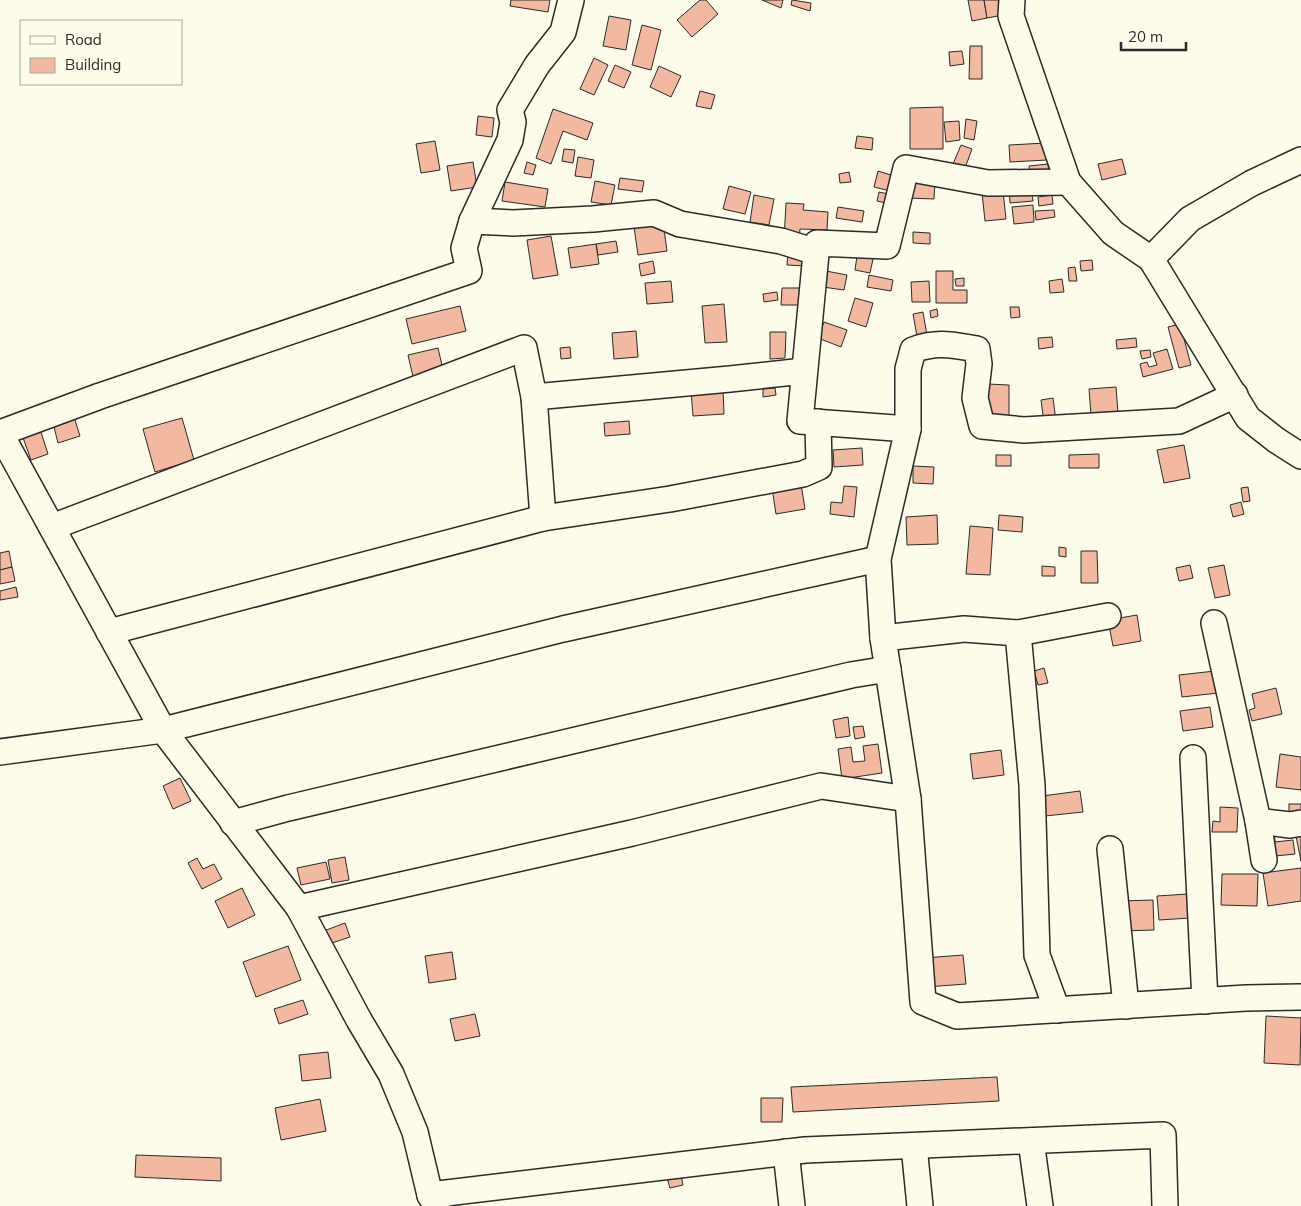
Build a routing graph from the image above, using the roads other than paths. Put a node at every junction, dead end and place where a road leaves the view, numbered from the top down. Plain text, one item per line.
1 (571, 0) edge
2 (1012, 0) edge
3 (1301, 160) edge
4 (1068, 182) junction
5 (472, 221) junction
6 (816, 252) junction
7 (1151, 258) junction
8 (804, 371) junction
9 (1235, 395) junction
10 (534, 397) junction
11 (818, 422) junction
12 (908, 429) junction
13 (0, 433) edge
14 (1301, 456) edge
15 (543, 518) junction
16 (52, 527) junction
17 (878, 559) junction
18 (1108, 616) dead end
19 (1214, 623) dead end
20 (109, 632) junction
21 (1018, 633) junction
22 (883, 638) junction
23 (888, 669) junction
24 (163, 730) junction
25 (0, 752) edge
26 (1193, 758) dead end
27 (908, 799) junction
28 (1258, 821) junction
29 (233, 823) junction
30 (1301, 823) edge
31 (1110, 849) dead end
32 (1264, 860) dead end
33 (299, 908) junction
34 (1301, 997) edge
35 (1205, 1001) junction
36 (1126, 1006) junction
37 (1058, 1010) junction
38 (1031, 1141) junction
39 (914, 1146) junction
40 (786, 1152) junction
41 (433, 1200) edge
42 (792, 1206) edge
43 (920, 1206) edge
44 (1040, 1206) edge
45 (1165, 1206) edge

1 - 5 street
2 - 4 street
3 - 7 street
4 - 6 street
4 - 7 street
5 - 6 street
5 - 13 street
6 - 8 street
7 - 9 street
8 - 10 street
8 - 11 street
9 - 12 street
9 - 14 street
10 - 15 street
10 - 16 street
11 - 12 street
11 - 15 street
12 - 17 street
13 - 16 street
15 - 20 street
16 - 20 street
17 - 22 street
17 - 24 street
18 - 21 street
19 - 28 street
20 - 24 street
21 - 22 street
21 - 37 street
22 - 23 street
23 - 27 street
23 - 29 street
24 - 25 street
24 - 29 street
26 - 35 street
27 - 33 street
27 - 37 street
28 - 30 street
28 - 32 street
29 - 33 street
31 - 36 street
33 - 41 street
34 - 35 street
35 - 36 street
36 - 37 street
38 - 39 street
38 - 44 street
38 - 45 street
39 - 40 street
39 - 43 street
40 - 41 street
40 - 42 street

